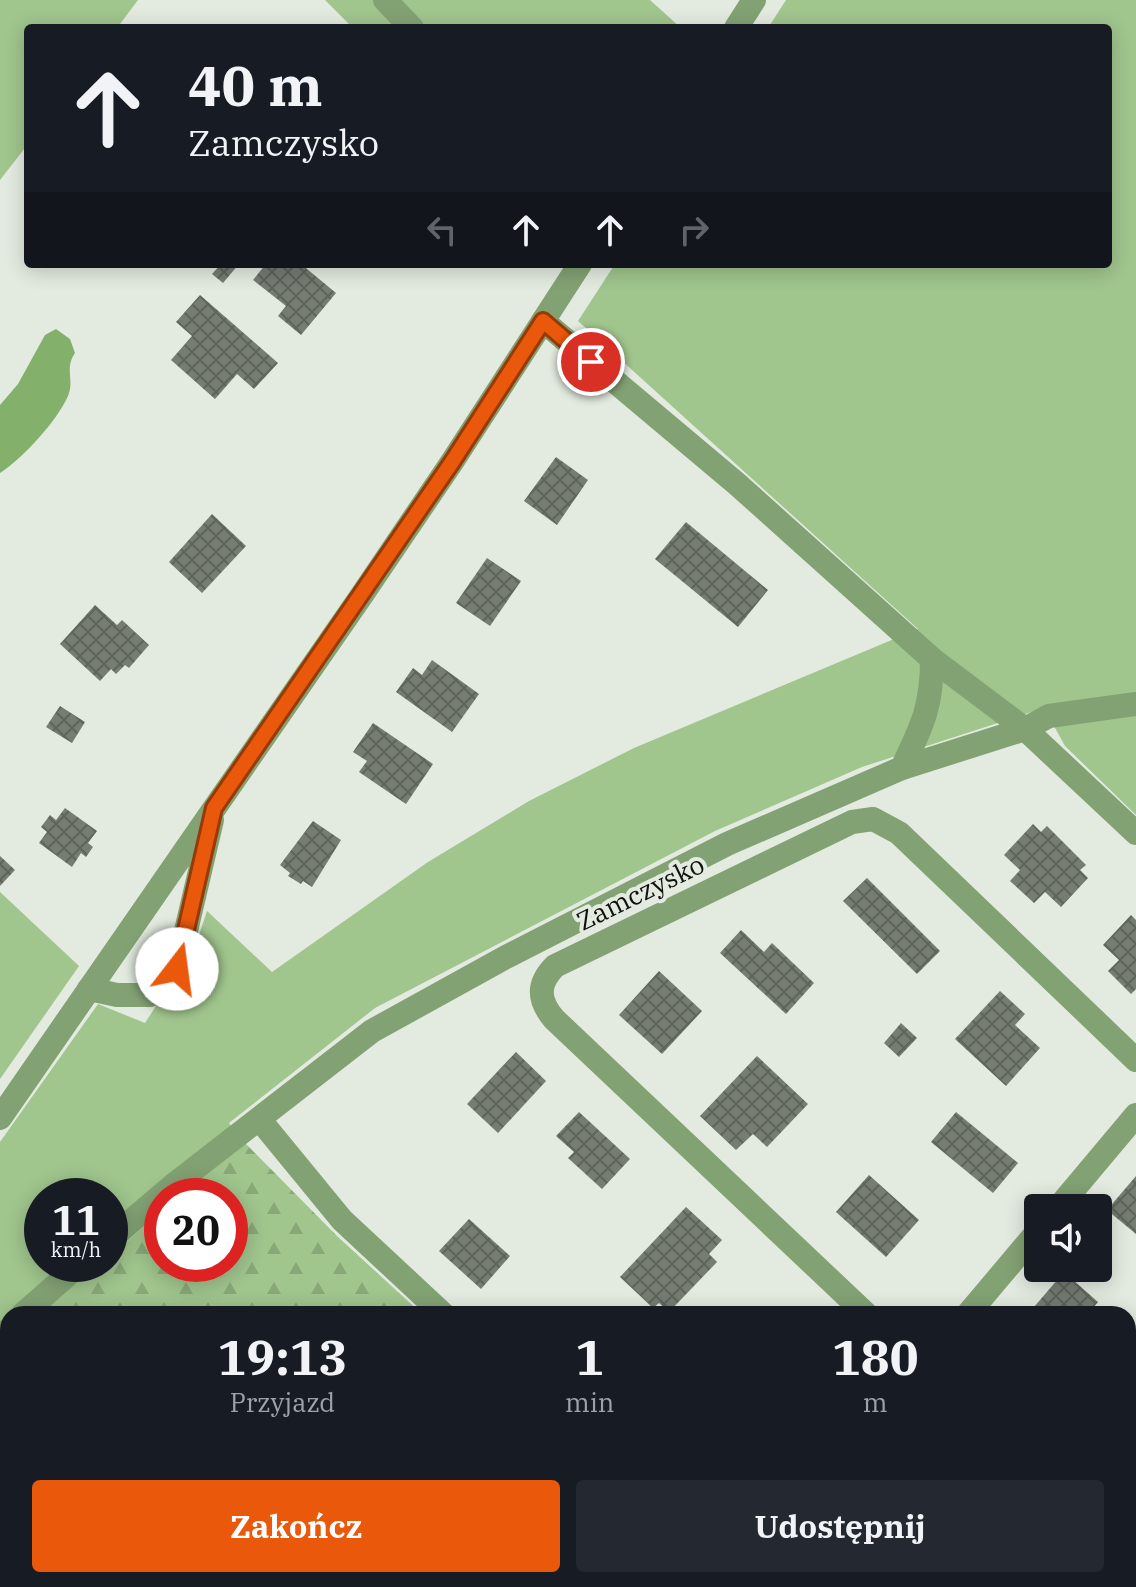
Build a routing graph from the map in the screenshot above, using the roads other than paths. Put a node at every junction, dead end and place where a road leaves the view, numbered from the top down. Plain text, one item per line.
1 (385, 0) edge
2 (754, 0) edge
3 (408, 24) edge
4 (739, 24) edge
5 (577, 268) edge
6 (543, 321) junction
7 (932, 659) junction
8 (1136, 704) edge
9 (1025, 729) junction
10 (902, 768) junction
11 (214, 808) junction
12 (1136, 833) edge
13 (89, 989) junction
14 (1136, 1060) edge
15 (1136, 1115) edge
16 (0, 1118) edge
17 (260, 1120) junction
18 (1070, 1194) edge
19 (128, 1224) edge
20 (1024, 1248) edge
21 (59, 1282) edge
22 (32, 1306) edge
23 (434, 1306) edge
24 (858, 1306) edge
25 (975, 1306) edge

1 - 3 street
2 - 4 street
5 - 6 street
6 - 7 street
6 - 11 street
7 - 9 street
7 - 10 street
8 - 9 street
9 - 10 street
9 - 12 street
10 - 17 street
11 - 13 street
11 - 13 street
13 - 16 street
14 - 24 street, Zamczysko
15 - 18 street
17 - 19 street
17 - 23 street
20 - 25 street
21 - 22 street

